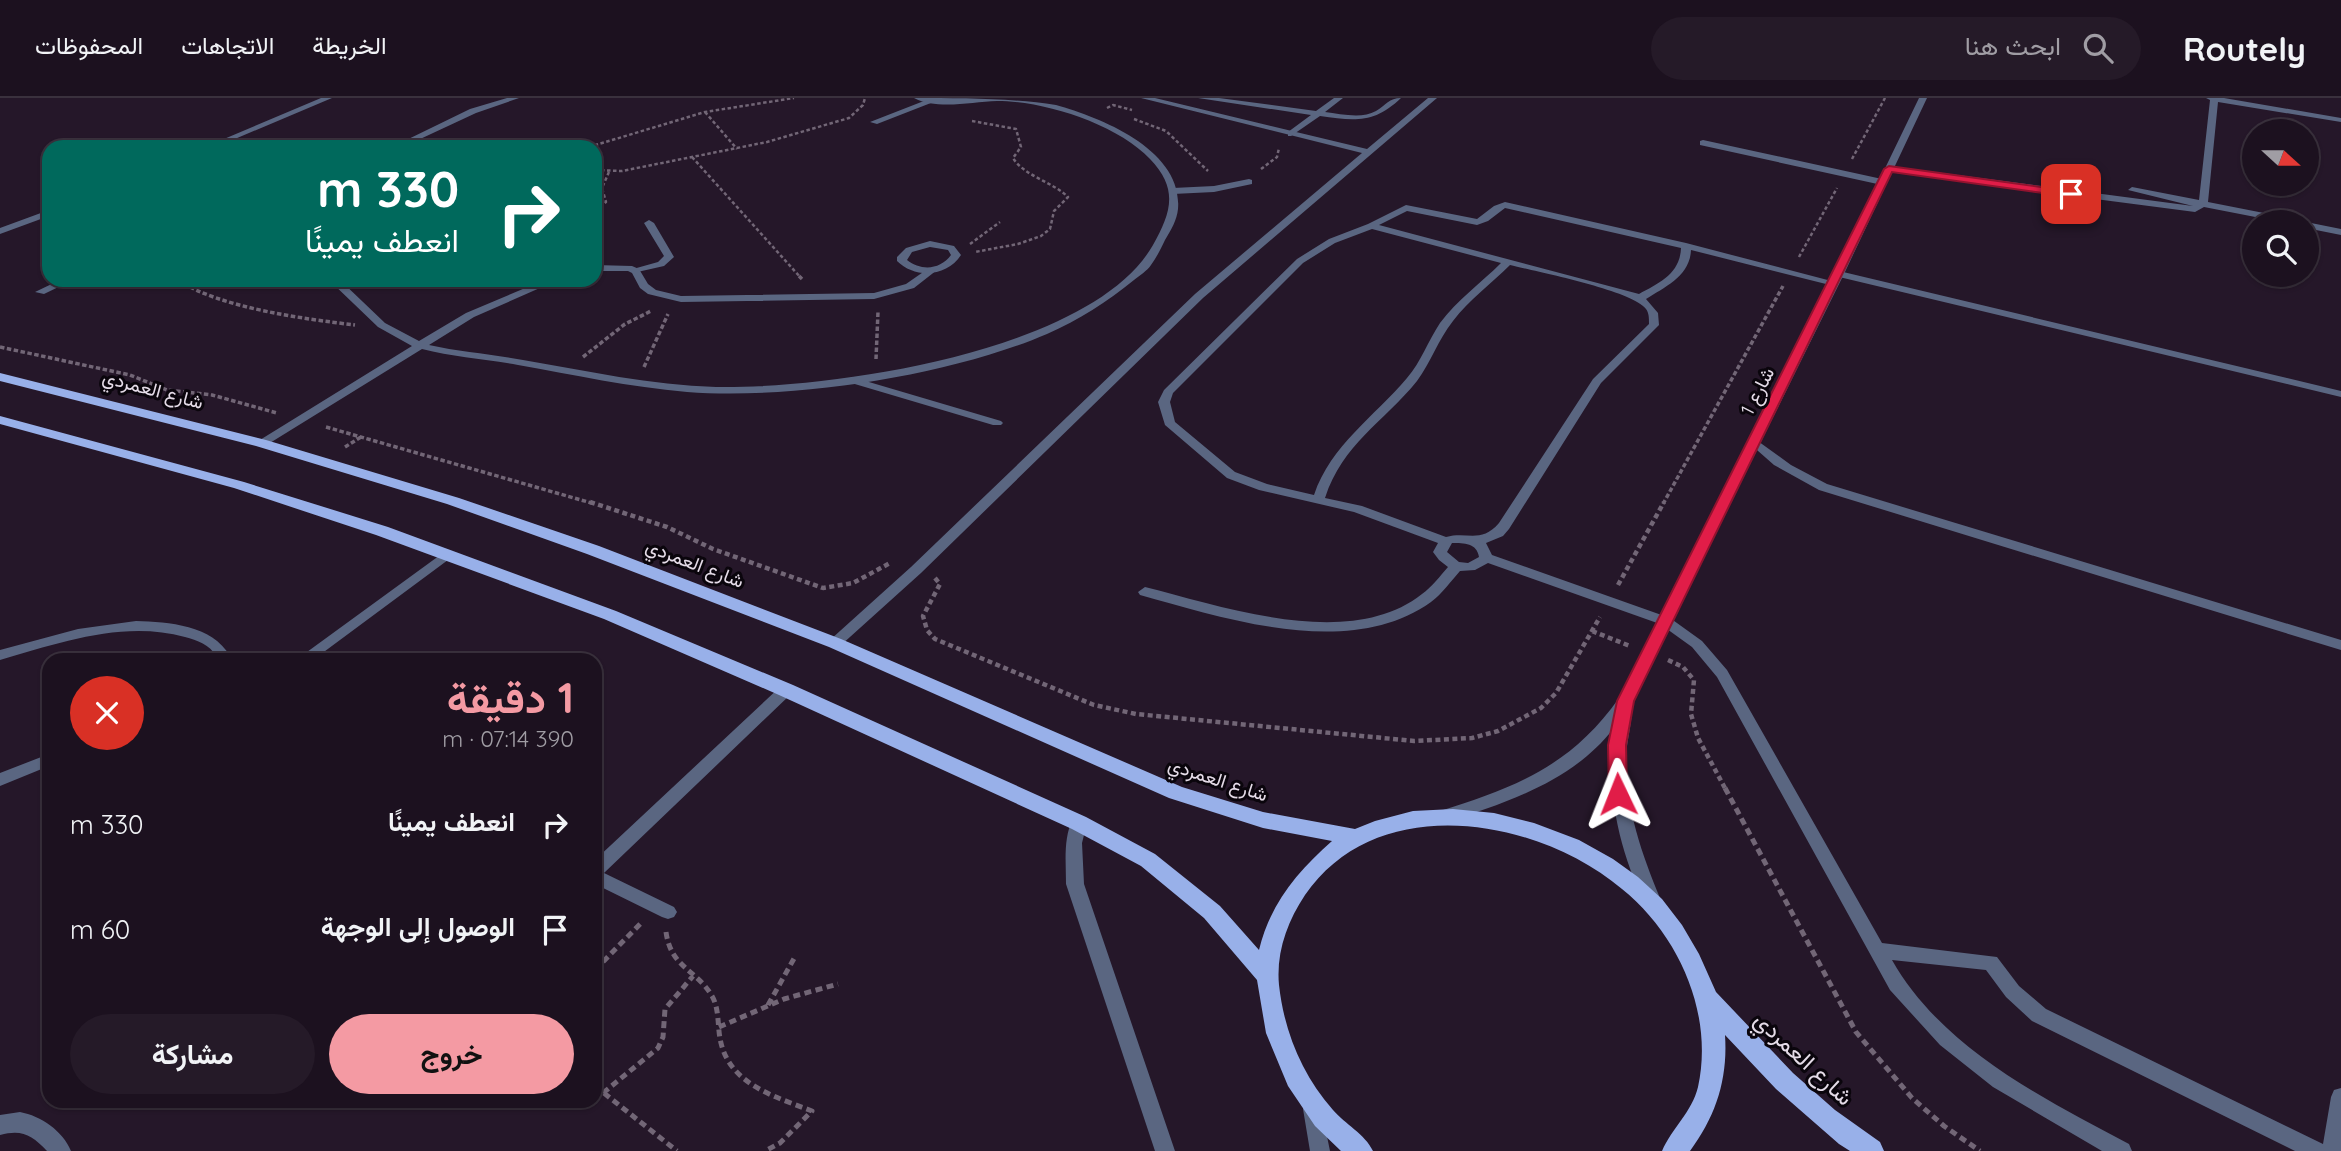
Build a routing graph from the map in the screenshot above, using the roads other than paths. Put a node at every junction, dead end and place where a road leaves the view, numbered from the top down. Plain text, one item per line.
1 (328, 98) edge
2 (515, 98) edge
3 (918, 98) edge
4 (1145, 98) edge
5 (1202, 98) edge
6 (1339, 98) edge
7 (1397, 98) edge
8 (1433, 98) edge
9 (2212, 98) edge
10 (1919, 99) edge
11 (932, 101) junction
12 (1316, 115) junction
13 (2341, 120) edge
14 (874, 122) dead end
15 (1291, 134) junction
16 (226, 140) edge
17 (410, 140) edge
18 (1703, 143) dead end
19 (1367, 152) junction
20 (1889, 169) junction
21 (1249, 182) dead end
22 (1882, 182) junction
23 (2132, 190) dead end
24 (1173, 191) junction
25 (2203, 204) junction
26 (2242, 212) edge
27 (42, 216) edge
28 (649, 223) dead end
29 (1371, 226) junction
30 (2319, 228) edge
31 (0, 231) edge
32 (2341, 232) edge
33 (1686, 246) junction
34 (1507, 264) junction
35 (602, 268) edge
36 (932, 270) junction
37 (636, 271) junction
38 (1836, 279) junction
39 (52, 287) edge
40 (341, 287) edge
41 (535, 287) edge
42 (40, 292) dead end
43 (1640, 298) junction
44 (418, 345) junction
45 (0, 377) edge
46 (852, 380) junction
47 (2341, 394) edge
48 (0, 420) edge
49 (997, 423) dead end
50 (261, 443) junction
51 (1755, 443) junction
52 (1320, 498) junction
53 (1445, 541) junction
54 (1477, 542) junction
55 (447, 554) junction
56 (1486, 558) junction
57 (1457, 566) junction
58 (1145, 592) dead end
59 (1665, 621) junction
60 (835, 643) junction
61 (2341, 645) edge
62 (222, 653) edge
63 (313, 653) edge
64 (0, 655) edge
65 (786, 690) junction
66 (1625, 701) junction
67 (42, 763) edge
68 (0, 780) edge
69 (1444, 816) junction
70 (1079, 823) junction
71 (1357, 838) junction
72 (602, 866) edge
73 (602, 877) edge
74 (1654, 906) junction
75 (663, 910) road end
76 (1876, 950) junction
77 (1268, 976) junction
78 (1707, 997) junction
79 (2341, 1097) edge
80 (1312, 1104) junction
81 (0, 1125) edge
82 (2336, 1143) edge
83 (61, 1151) edge
84 (1166, 1151) edge
85 (1320, 1151) edge
86 (1360, 1151) edge
87 (1675, 1151) edge
88 (1871, 1151) edge
89 (2122, 1151) edge
90 (2316, 1151) edge

1 - 16 street
2 - 17 street
3 - 11 street
4 - 15 street
5 - 12 street
6 - 12 street
7 - 12 street
8 - 19 street
9 - 13 street
9 - 25 street
10 - 20 street, شارع 1
11 - 14 street
11 - 24 street
12 - 15 street
15 - 19 street
18 - 22 street
19 - 60 street
20 - 22 street, شارع 1
20 - 25 street
21 - 24 street
22 - 38 street, شارع 1
23 - 25 street
24 - 46 street
25 - 26 street
27 - 31 street
28 - 37 street
29 - 33 street
29 - 34 street
29 - 52 street
30 - 32 street
33 - 38 street
33 - 43 street
34 - 43 street
34 - 52 street
35 - 37 street
36 - 36 street
36 - 37 street
38 - 47 street
38 - 51 street, شارع 1
39 - 42 street
40 - 44 street
41 - 44 street
43 - 54 street
44 - 46 street
44 - 50 street
45 - 50 main road, شارع العمردي
46 - 49 street
48 - 55 main road
50 - 60 main road, شارع العمردي
51 - 59 street, شارع 1
51 - 61 street
52 - 53 street
53 - 54 street
53 - 57 street
54 - 56 street
55 - 63 street
55 - 65 main road
56 - 57 street
56 - 59 street
57 - 58 street
59 - 66 street, شارع 1
59 - 76 street
60 - 71 main road, شارع العمردي
62 - 64 street
65 - 70 main road
65 - 72 street
66 - 69 street, شارع 1
66 - 74 street, شارع 1
67 - 68 street
69 - 71 main road
69 - 74 main road
70 - 77 main road
70 - 84 street
71 - 77 main road
73 - 75 street
74 - 78 main road
76 - 89 street
76 - 90 street
77 - 80 main road
78 - 87 main road
78 - 88 main road, شارع العمردي
79 - 82 street
80 - 85 street
80 - 86 main road
81 - 83 street

